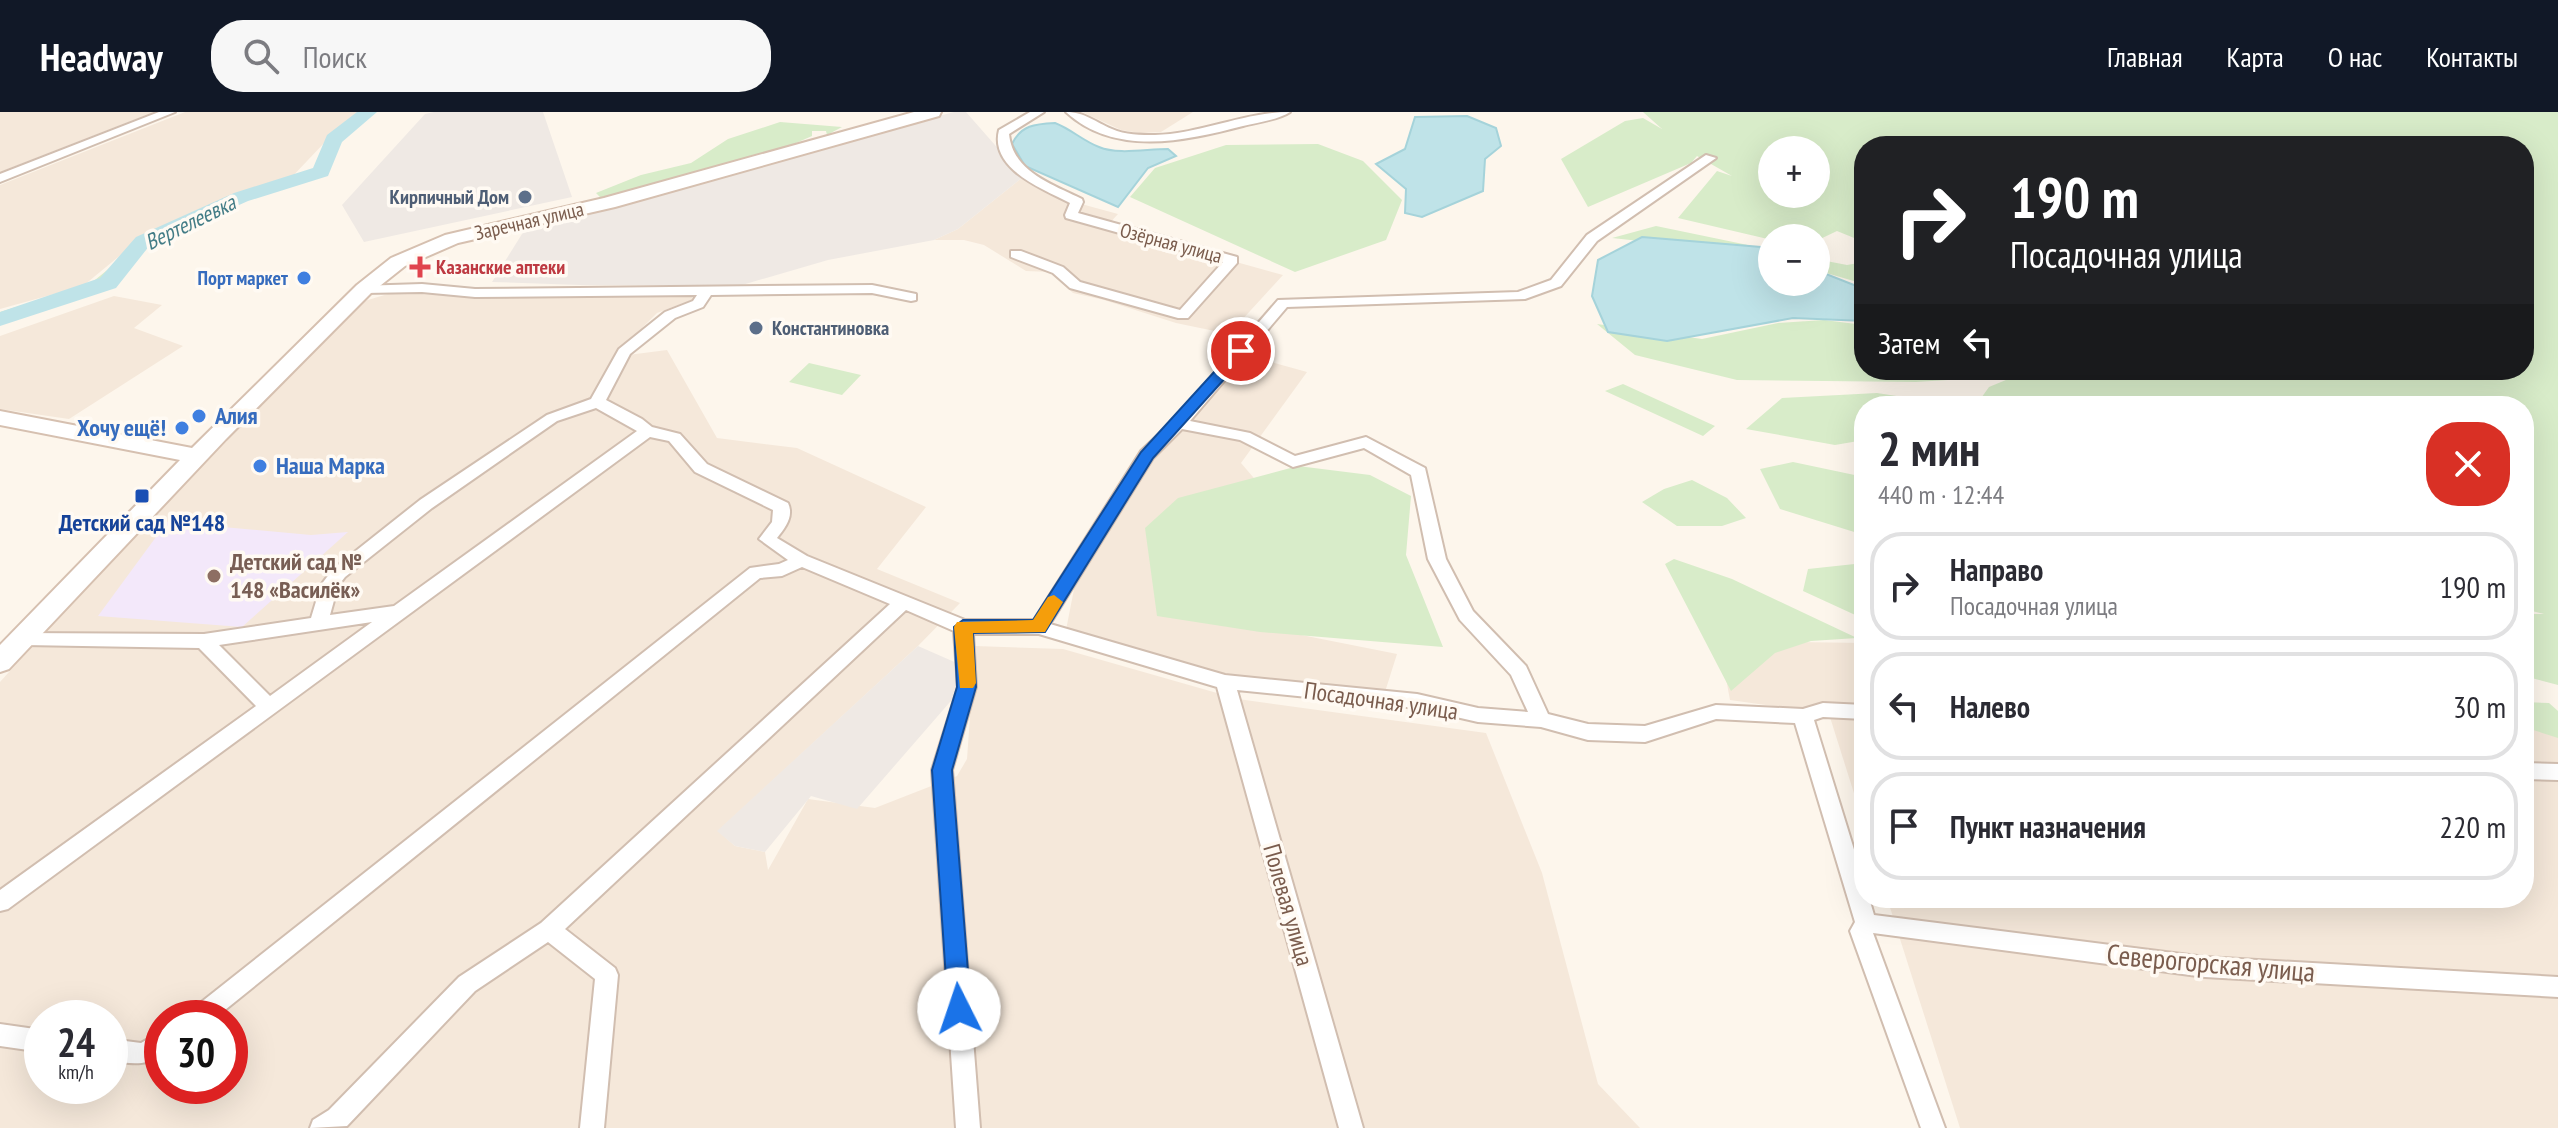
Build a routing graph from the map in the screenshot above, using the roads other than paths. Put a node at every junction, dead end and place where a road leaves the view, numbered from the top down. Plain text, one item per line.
1 (169, 112) edge
2 (933, 112) edge
3 (1038, 112) edge
4 (1072, 112) edge
5 (1284, 112) edge
6 (1710, 158) dead end
7 (0, 178) edge
8 (1016, 254) dead end
9 (364, 289) junction
10 (707, 290) junction
11 (911, 297) dead end
12 (597, 402) junction
13 (0, 418) edge
14 (1179, 424) junction
15 (647, 431) junction
16 (196, 456) junction
17 (801, 560) junction
18 (905, 601) junction
19 (396, 612) junction
20 (318, 624) junction
21 (963, 627) junction
22 (1039, 627) junction
23 (24, 638) junction
24 (204, 641) junction
25 (0, 662) edge
26 (1225, 682) junction
27 (267, 705) junction
28 (1854, 712) edge
29 (1803, 716) junction
30 (1541, 720) junction
31 (2534, 771) edge
32 (2558, 772) edge
33 (1854, 884) edge
34 (0, 902) edge
35 (1861, 908) edge
36 (1866, 923) junction
37 (549, 930) junction
38 (2558, 987) edge
39 (221, 1000) edge
40 (0, 1035) edge
41 (24, 1038) edge
42 (322, 1128) edge
43 (592, 1128) edge
44 (968, 1128) edge
45 (1351, 1128) edge
46 (1933, 1128) edge

1 - 7 street
2 - 9 street, Заречная улица
3 - 8 street, Озёрная улица
4 - 5 street
6 - 14 street
9 - 10 street
9 - 16 street, Заречная улица
10 - 11 street
10 - 12 street
12 - 15 street
12 - 20 street
13 - 16 street
14 - 22 street
14 - 30 street
15 - 17 street, Посадочная улица
15 - 19 street
16 - 23 street, Заречная улица
17 - 18 street, Посадочная улица
17 - 39 street
18 - 21 street, Посадочная улица
18 - 37 street
19 - 20 street
19 - 27 street
20 - 24 street
21 - 22 street, Посадочная улица
21 - 44 street
22 - 26 street, Посадочная улица
23 - 24 street
23 - 25 street, Заречная улица
24 - 27 street
26 - 30 street, Посадочная улица
26 - 45 street, Полевая улица
27 - 34 street
28 - 29 street, Посадочная улица
29 - 30 street, Посадочная улица
29 - 33 street
31 - 32 street
35 - 36 street
36 - 38 street, Северогорская улица
36 - 46 street
37 - 42 street
37 - 43 street
40 - 41 street

